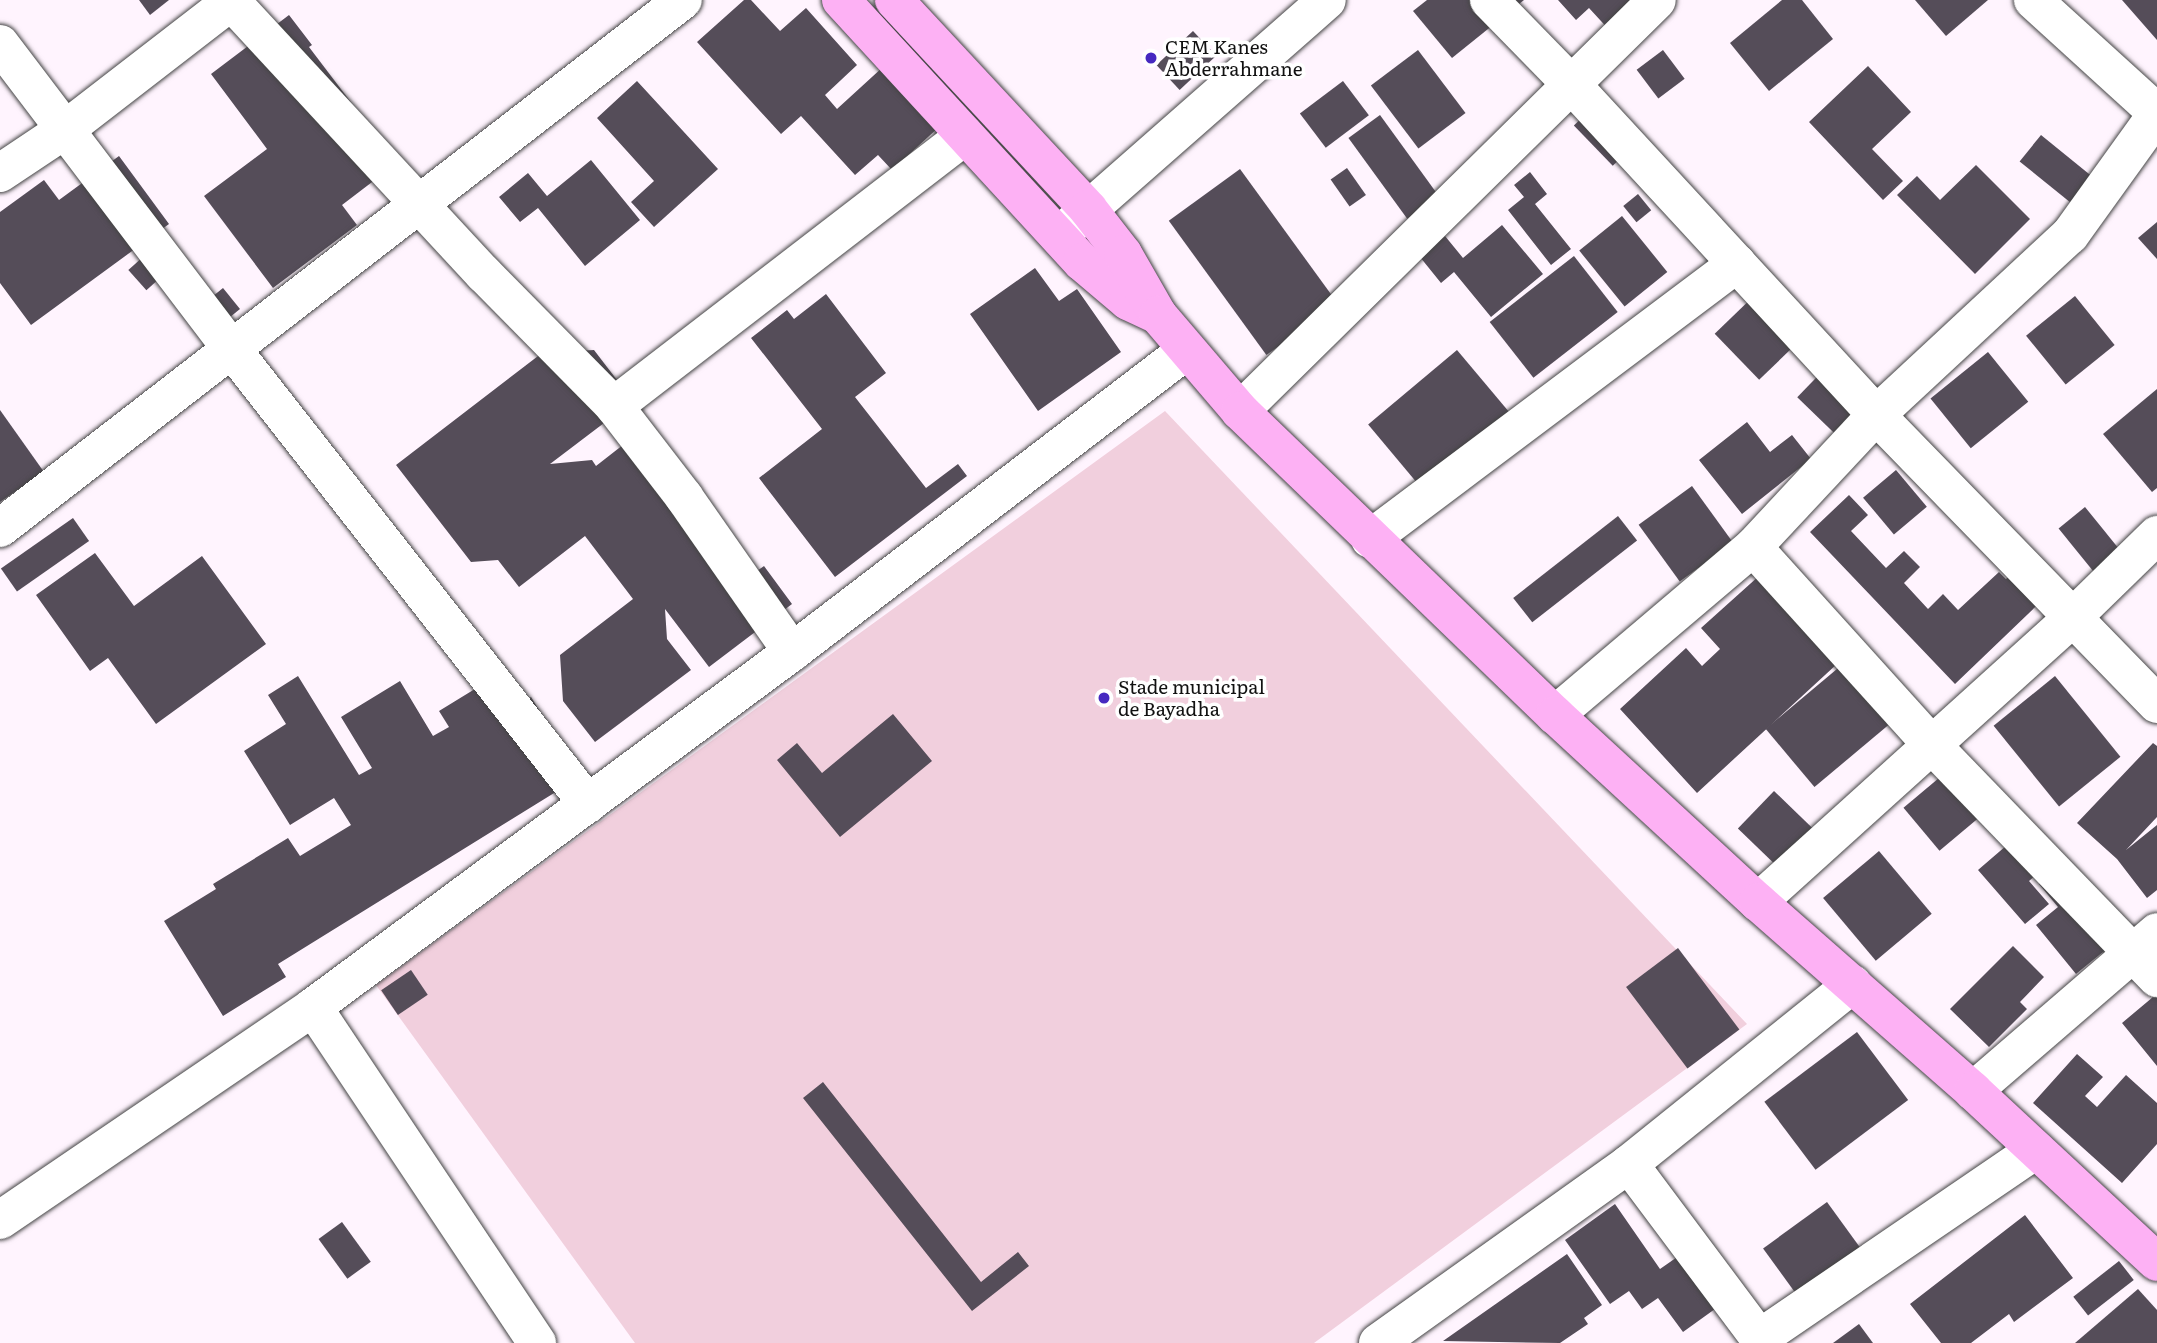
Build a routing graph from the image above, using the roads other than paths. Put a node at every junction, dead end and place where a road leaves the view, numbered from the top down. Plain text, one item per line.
1 (231, 0) edge
2 (682, 0) edge
3 (841, 0) edge
4 (894, 0) edge
5 (1327, 0) edge
6 (1489, 0) edge
7 (1657, 0) edge
8 (2033, 0) edge
9 (0, 44) edge
10 (1572, 85) junction
11 (2157, 113) edge
12 (66, 129) junction
13 (965, 136) junction
14 (0, 173) edge
15 (420, 205) junction
16 (1088, 209) junction
17 (1057, 237) junction
18 (1737, 263) junction
19 (1158, 315) junction
20 (231, 348) junction
21 (1187, 351) junction
22 (614, 406) junction
23 (1240, 411) junction
24 (1876, 415) junction
25 (0, 528) edge
26 (2157, 535) edge
27 (1370, 539) junction
28 (1753, 547) junction
29 (2072, 618) junction
30 (792, 652) junction
31 (2157, 704) edge
32 (1555, 715) junction
33 (1930, 743) junction
34 (588, 804) junction
35 (1758, 902) junction
36 (2149, 955) edge
37 (1853, 984) junction
38 (313, 1007) junction
39 (1973, 1091) junction
40 (2036, 1150) junction
41 (1629, 1164) junction
42 (0, 1220) edge
43 (2157, 1262) edge
44 (1762, 1341) edge
45 (537, 1343) edge
46 (1378, 1343) edge

1 - 12 street
1 - 15 street
2 - 15 street
3 - 13 main road
4 - 16 main road
5 - 16 street
6 - 10 street
7 - 10 street
8 - 11 street
9 - 12 street
10 - 18 street
10 - 23 street
11 - 24 street
12 - 14 street
12 - 20 street
13 - 17 main road
13 - 22 street
15 - 20 street
15 - 22 street
16 - 17 street
16 - 19 main road
17 - 19 main road
18 - 24 street
18 - 27 street
19 - 21 main road
20 - 25 street
20 - 34 street
21 - 23 main road
21 - 30 street
22 - 30 street
23 - 27 main road
24 - 28 street
24 - 29 street
26 - 29 street
27 - 32 main road
28 - 32 street
28 - 33 street
29 - 31 street
29 - 33 street
30 - 34 street
32 - 35 main road
33 - 35 street
33 - 36 street
34 - 38 street
35 - 37 main road
36 - 39 street
37 - 39 main road
37 - 41 street
38 - 42 street
38 - 45 street
39 - 40 main road
40 - 43 main road
40 - 44 street
41 - 44 street
41 - 46 street

